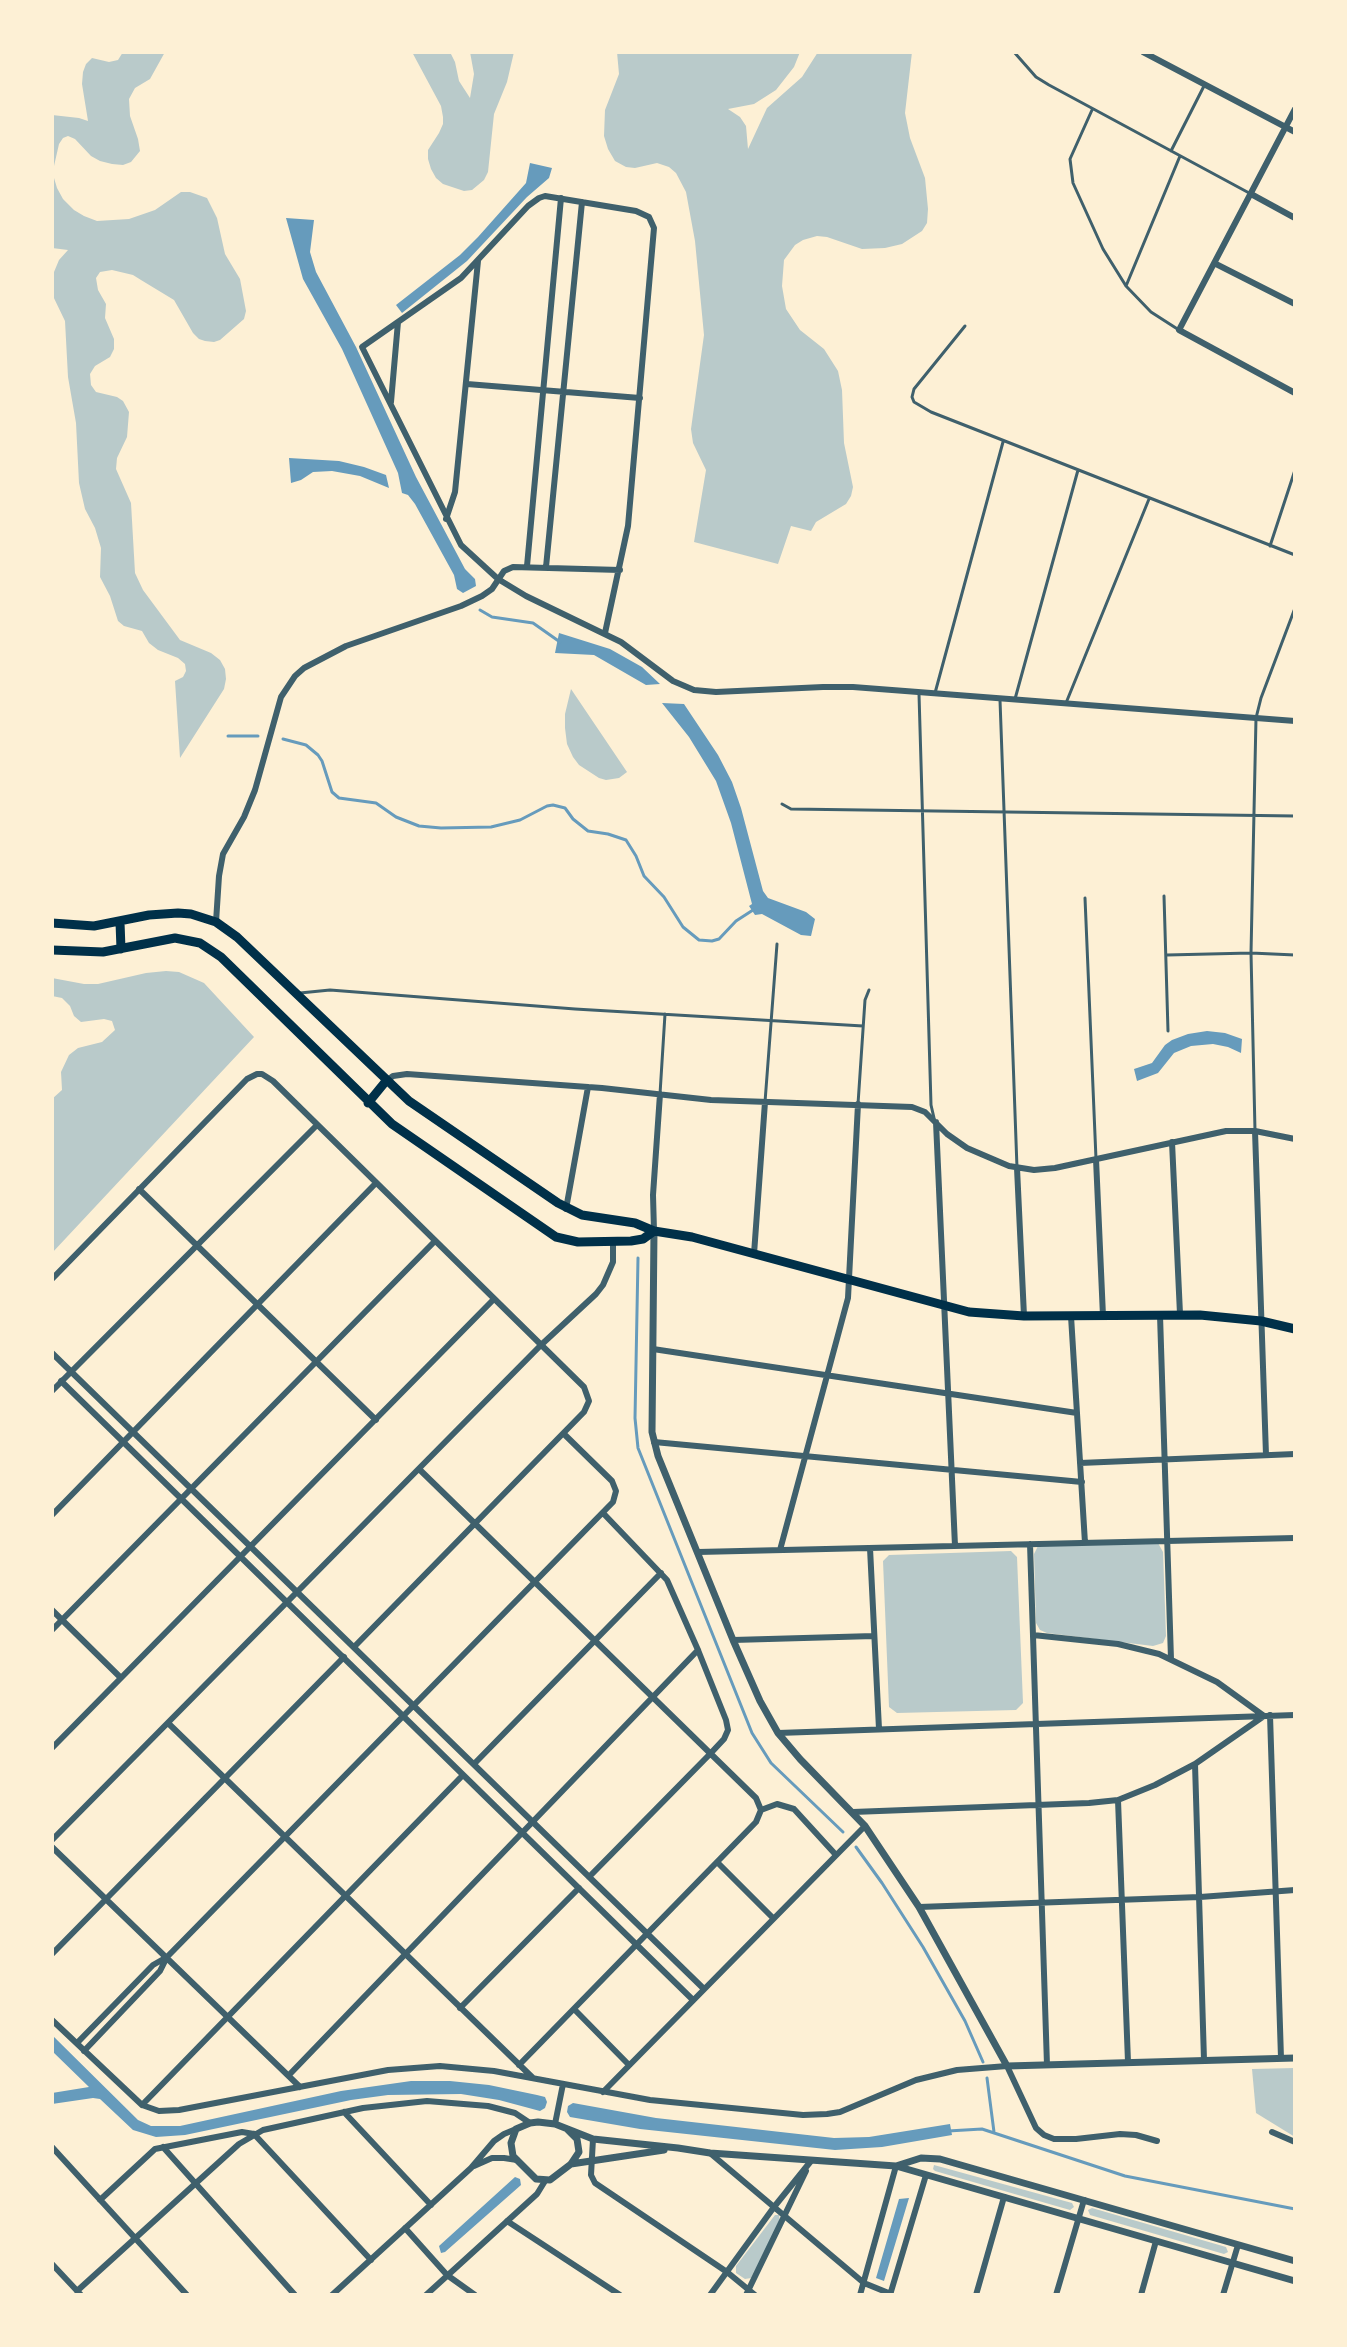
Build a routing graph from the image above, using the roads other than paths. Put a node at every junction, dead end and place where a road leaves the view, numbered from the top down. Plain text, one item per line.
1 (1014, 52) edge
2 (1143, 52) edge
3 (1205, 85) junction
4 (1092, 108) junction
5 (1295, 109) edge
6 (1286, 127) junction
7 (1295, 132) edge
8 (1171, 151) junction
9 (1180, 155) junction
10 (1251, 194) junction
11 (561, 198) junction
12 (582, 202) junction
13 (1295, 218) edge
14 (478, 261) junction
15 (1214, 263) junction
16 (1126, 286) junction
17 (1295, 304) edge
18 (398, 322) junction
19 (965, 326) dead end
20 (1179, 330) junction
21 (467, 384) junction
22 (543, 390) junction
23 (563, 392) junction
24 (1295, 393) edge
25 (640, 398) junction
26 (391, 405) junction
27 (1003, 440) junction
28 (1078, 470) junction
29 (1295, 470) edge
30 (1289, 489) junction
31 (1295, 493) edge
32 (1150, 498) junction
33 (446, 519) junction
34 (1270, 546) junction
35 (1295, 555) edge
36 (527, 566) junction
37 (546, 567) junction
38 (620, 570) junction
39 (498, 579) junction
40 (1295, 608) edge
41 (605, 633) junction
42 (919, 692) junction
43 (935, 693) junction
44 (999, 698) junction
45 (1015, 699) junction
46 (1066, 703) junction
47 (1256, 718) junction
48 (1295, 721) edge
49 (782, 804) dead end
50 (922, 811) junction
51 (1004, 812) junction
52 (1252, 816) junction
53 (1295, 816) edge
54 (1164, 896) dead end
55 (1085, 898) dead end
56 (120, 922) junction
57 (216, 922) junction
58 (52, 923) edge
59 (777, 944) dead end
60 (121, 949) junction
61 (52, 950) edge
62 (1251, 953) junction
63 (1166, 955) junction
64 (1295, 955) edge
65 (869, 990) dead end
66 (295, 993) junction
67 (665, 1014) junction
68 (771, 1020) junction
69 (863, 1026) junction
70 (1168, 1031) dead end
71 (386, 1081) junction
72 (588, 1087) junction
73 (660, 1094) junction
74 (765, 1102) junction
75 (368, 1103) junction
76 (858, 1104) junction
77 (936, 1121) junction
78 (317, 1125) junction
79 (1255, 1131) junction
80 (1295, 1139) edge
81 (1172, 1142) junction
82 (1096, 1159) junction
83 (1017, 1168) junction
84 (376, 1183) junction
85 (139, 1189) junction
86 (566, 1209) junction
87 (654, 1231) junction
88 (435, 1241) junction
89 (613, 1242) junction
90 (197, 1245) junction
91 (754, 1254) junction
92 (52, 1279) edge
93 (850, 1280) junction
94 (494, 1299) junction
95 (258, 1304) junction
96 (944, 1306) junction
97 (1180, 1314) junction
98 (1160, 1315) junction
99 (1024, 1316) junction
100 (1071, 1316) junction
101 (1103, 1316) junction
102 (1261, 1321) junction
103 (1295, 1329) edge
104 (541, 1345) junction
105 (653, 1349) junction
106 (52, 1353) edge
107 (316, 1362) junction
108 (72, 1371) junction
109 (828, 1376) junction
110 (61, 1381) junction
111 (52, 1391) edge
112 (948, 1394) junction
113 (1077, 1413) junction
114 (376, 1420) junction
115 (134, 1431) junction
116 (564, 1434) junction
117 (124, 1442) junction
118 (654, 1442) junction
119 (1295, 1454) edge
120 (1266, 1455) junction
121 (804, 1457) junction
122 (1165, 1459) junction
123 (1080, 1463) junction
124 (419, 1469) junction
125 (952, 1470) junction
126 (1082, 1482) junction
127 (192, 1488) junction
128 (182, 1499) junction
129 (603, 1513) junction
130 (52, 1515) edge
131 (475, 1524) junction
132 (1295, 1538) edge
133 (1167, 1541) junction
134 (1085, 1543) junction
135 (1030, 1544) junction
136 (251, 1546) junction
137 (955, 1546) junction
138 (870, 1548) junction
139 (780, 1550) junction
140 (698, 1552) junction
141 (241, 1557) junction
142 (661, 1573) junction
143 (535, 1582) junction
144 (298, 1592) junction
145 (287, 1602) junction
146 (52, 1610) edge
147 (62, 1620) junction
148 (52, 1630) edge
149 (1033, 1635) junction
150 (874, 1636) junction
151 (733, 1640) junction
152 (595, 1641) junction
153 (354, 1647) junction
154 (698, 1650) junction
155 (344, 1657) junction
156 (1171, 1659) junction
157 (121, 1678) junction
158 (653, 1698) junction
159 (414, 1705) junction
160 (1295, 1715) edge
161 (404, 1716) junction
162 (1267, 1716) junction
163 (168, 1723) junction
164 (1036, 1724) junction
165 (879, 1729) junction
166 (778, 1733) junction
167 (52, 1748) edge
168 (710, 1754) junction
169 (474, 1764) junction
170 (1195, 1764) junction
171 (463, 1775) junction
172 (225, 1778) junction
173 (1118, 1800) junction
174 (1039, 1805) junction
175 (761, 1810) junction
176 (853, 1812) junction
177 (533, 1822) junction
178 (865, 1826) junction
179 (523, 1833) junction
180 (285, 1836) junction
181 (52, 1840) edge
182 (52, 1847) edge
183 (836, 1855) junction
184 (717, 1862) junction
185 (589, 1877) junction
186 (579, 1888) junction
187 (1295, 1890) edge
188 (1276, 1891) junction
189 (345, 1895) junction
190 (1200, 1897) junction
191 (106, 1899) junction
192 (1122, 1900) junction
193 (1042, 1902) junction
194 (919, 1907) junction
195 (773, 1918) junction
196 (647, 1934) junction
197 (637, 1945) junction
198 (52, 1954) edge
199 (405, 1954) junction
200 (167, 1957) junction
201 (704, 1989) junction
202 (693, 2000) junction
203 (460, 2008) junction
204 (574, 2009) junction
205 (227, 2016) junction
206 (52, 2020) edge
207 (77, 2043) junction
208 (84, 2051) junction
209 (1281, 2058) junction
210 (1295, 2058) edge
211 (1204, 2060) junction
212 (1128, 2062) junction
213 (519, 2065) junction
214 (629, 2065) junction
215 (1047, 2065) junction
216 (1007, 2066) junction
217 (289, 2075) junction
218 (533, 2078) junction
219 (563, 2084) junction
220 (300, 2087) junction
221 (603, 2092) junction
222 (142, 2105) junction
223 (344, 2112) junction
224 (530, 2123) junction
225 (555, 2124) junction
226 (516, 2129) junction
227 (568, 2130) junction
228 (1272, 2132) dead end
229 (254, 2134) junction
230 (593, 2139) junction
231 (1157, 2141) dead end
232 (1295, 2142) edge
233 (52, 2147) edge
234 (163, 2147) junction
235 (678, 2148) junction
236 (710, 2153) junction
237 (59, 2155) junction
238 (517, 2160) junction
239 (591, 2160) junction
240 (811, 2161) junction
241 (52, 2162) edge
242 (571, 2164) junction
243 (896, 2166) junction
244 (471, 2168) junction
245 (926, 2175) junction
246 (545, 2181) junction
247 (195, 2184) junction
248 (1004, 2197) junction
249 (100, 2200) junction
250 (1084, 2200) junction
251 (431, 2205) junction
252 (774, 2207) junction
253 (786, 2216) junction
254 (1078, 2219) junction
255 (507, 2221) junction
256 (405, 2228) junction
257 (135, 2238) junction
258 (1156, 2241) junction
259 (1238, 2245) junction
260 (371, 2260) junction
261 (1295, 2261) edge
262 (1233, 2263) junction
263 (52, 2264) edge
264 (727, 2272) junction
265 (447, 2275) junction
266 (1295, 2281) edge
267 (864, 2283) junction
268 (79, 2293) edge
269 (750, 2293) edge
270 (187, 2295) edge
271 (295, 2295) edge
272 (332, 2295) edge
273 (426, 2295) edge
274 (475, 2295) edge
275 (620, 2295) edge
276 (710, 2295) edge
277 (860, 2295) edge
278 (891, 2295) edge
279 (976, 2295) edge
280 (1056, 2295) edge
281 (1141, 2295) edge
282 (1223, 2295) edge

1 - 4 lane
2 - 3 street
3 - 6 street
3 - 8 lane
4 - 8 lane
4 - 16 lane
5 - 6 street
6 - 7 street
6 - 10 street
8 - 9 lane
9 - 10 lane
9 - 16 lane
10 - 13 street
10 - 15 street
11 - 12 street
11 - 14 street
11 - 22 street
12 - 23 street
12 - 25 street
14 - 18 street
14 - 21 street
15 - 17 street
15 - 20 street
16 - 20 lane
18 - 26 street
18 - 26 street
19 - 27 lane
20 - 24 street
21 - 22 street
21 - 33 street
22 - 23 street
22 - 36 street
23 - 25 street
23 - 37 street
25 - 38 street
26 - 33 street
27 - 28 lane
27 - 43 lane
28 - 32 lane
28 - 45 lane
29 - 30 lane
30 - 31 lane
30 - 34 lane
32 - 34 lane
32 - 46 lane
33 - 39 street
34 - 35 lane
36 - 37 street
36 - 39 street
37 - 38 street
38 - 41 street
39 - 41 street
39 - 57 street
40 - 47 lane
41 - 42 street
42 - 43 street
42 - 50 lane
43 - 44 street
44 - 45 street
44 - 51 lane
45 - 46 street
46 - 47 street
47 - 48 street
47 - 52 lane
49 - 50 lane
50 - 51 lane
50 - 77 lane
51 - 52 lane
51 - 83 lane
52 - 53 lane
52 - 62 lane
54 - 63 lane
55 - 82 lane
56 - 57 main road
56 - 58 main road
56 - 60 main road
57 - 66 main road
59 - 68 lane
60 - 61 main road
60 - 75 main road
62 - 63 lane
62 - 64 lane
62 - 79 lane
63 - 70 lane
65 - 69 lane
66 - 67 lane
66 - 71 main road
67 - 68 lane
67 - 73 lane
68 - 69 lane
68 - 74 lane
69 - 76 lane
71 - 72 street
71 - 75 main road
71 - 86 main road
72 - 73 street
72 - 86 street
73 - 74 street
73 - 87 street
74 - 76 street
74 - 91 street
75 - 89 main road
76 - 77 street
76 - 93 street
77 - 83 street
77 - 96 street
78 - 84 street
78 - 85 street
78 - 90 street
79 - 80 street
79 - 81 street
79 - 102 street
81 - 82 street
81 - 97 street
82 - 83 street
82 - 101 street
83 - 99 street
84 - 88 street
84 - 95 street
85 - 90 street
85 - 92 street
86 - 87 main road
87 - 89 main road
87 - 91 main road
87 - 105 street
88 - 94 street
88 - 107 street
89 - 104 street
90 - 95 street
90 - 108 street
91 - 93 main road
93 - 96 main road
93 - 109 street
94 - 104 street
94 - 114 street
95 - 107 street
95 - 115 street
96 - 99 main road
96 - 112 street
97 - 98 main road
97 - 102 main road
98 - 101 main road
98 - 122 street
99 - 100 main road
100 - 101 main road
100 - 113 street
102 - 103 main road
102 - 120 street
104 - 116 street
104 - 124 street
105 - 109 street
105 - 118 street
106 - 108 street
107 - 114 street
107 - 127 street
108 - 110 street
108 - 115 street
109 - 112 street
109 - 121 street
110 - 111 street
110 - 117 street
112 - 113 street
112 - 125 street
113 - 123 street
114 - 136 street
115 - 117 street
115 - 127 street
116 - 129 street
116 - 131 street
117 - 128 street
117 - 130 street
118 - 121 street
118 - 140 street
119 - 120 street
120 - 122 street
121 - 125 street
121 - 139 street
122 - 123 street
122 - 133 street
123 - 126 street
124 - 131 street
124 - 144 street
125 - 126 street
125 - 137 street
126 - 134 street
127 - 128 street
127 - 136 street
128 - 141 street
128 - 147 street
129 - 142 street
129 - 143 street
131 - 143 street
131 - 153 street
132 - 133 street
133 - 134 street
133 - 156 street
134 - 135 street
135 - 137 street
135 - 149 street
136 - 141 street
136 - 144 street
137 - 138 street
138 - 139 street
138 - 150 street
139 - 140 street
140 - 151 street
141 - 145 street
141 - 157 street
142 - 152 street
142 - 154 street
143 - 152 street
143 - 159 street
144 - 145 street
144 - 153 street
145 - 155 street
145 - 163 street
146 - 147 street
147 - 148 street
147 - 157 street
149 - 156 street
149 - 164 street
150 - 151 street
150 - 165 street
151 - 166 street
152 - 158 street
152 - 169 street
153 - 159 street
154 - 158 street
154 - 168 street
155 - 161 street
155 - 172 street
156 - 162 street
157 - 167 street
158 - 168 street
158 - 177 street
159 - 161 street
159 - 169 street
160 - 162 street
161 - 171 street
161 - 180 street
162 - 164 street
162 - 170 street
162 - 188 street
163 - 172 street
163 - 181 street
164 - 165 street
164 - 174 street
165 - 166 street
166 - 176 street
168 - 175 street
168 - 185 street
169 - 177 street
170 - 173 street
170 - 190 street
171 - 179 street
171 - 189 street
172 - 180 street
172 - 191 street
173 - 174 street
173 - 192 street
174 - 176 street
174 - 193 street
175 - 183 street
175 - 184 street
176 - 178 street
177 - 179 street
177 - 185 street
178 - 183 street
178 - 194 street
179 - 186 street
179 - 199 street
180 - 189 street
180 - 200 street
182 - 191 street
183 - 195 street
184 - 195 street
184 - 196 street
185 - 196 street
186 - 197 street
186 - 203 street
187 - 188 street
188 - 190 street
188 - 209 street
189 - 199 street
189 - 205 street
190 - 192 street
190 - 211 street
191 - 198 street
191 - 200 street
192 - 193 street
192 - 212 street
193 - 194 street
193 - 215 street
194 - 216 street
195 - 201 street
196 - 197 street
196 - 201 street
197 - 202 street
197 - 204 street
199 - 203 street
199 - 217 street
200 - 205 street
200 - 207 street
200 - 208 street
201 - 202 street
202 - 214 street
203 - 213 street
204 - 213 street
204 - 214 street
205 - 217 street
205 - 222 street
206 - 207 street
207 - 208 street
208 - 222 street
209 - 210 street
209 - 211 street
211 - 212 street
212 - 215 street
213 - 218 street
214 - 221 street
215 - 216 street
216 - 221 street
216 - 231 street
217 - 220 street
218 - 219 street
218 - 220 street
219 - 221 street
219 - 225 street
220 - 222 street
223 - 224 street
223 - 229 street
223 - 251 street
224 - 225 street
224 - 226 street
225 - 227 street
226 - 238 street
226 - 244 street
227 - 230 street
227 - 242 street
228 - 232 street
229 - 234 street
229 - 247 street
229 - 260 street
230 - 235 street
230 - 239 street
233 - 237 street
234 - 247 street
234 - 249 street
235 - 236 street
235 - 239 street
236 - 240 street
236 - 252 street
237 - 241 street
237 - 249 street
238 - 244 street
238 - 246 street
239 - 242 street
239 - 264 street
240 - 243 street
240 - 252 street
240 - 253 street
242 - 246 street
243 - 245 street
243 - 250 street
243 - 267 street
244 - 251 street
245 - 248 street
245 - 278 street
246 - 255 street
247 - 257 street
247 - 271 street
248 - 254 street
248 - 279 street
249 - 257 street
250 - 254 street
250 - 259 street
251 - 256 street
252 - 253 street
252 - 264 street
253 - 267 street
253 - 269 street
254 - 258 street
254 - 280 street
255 - 265 street
255 - 275 street
256 - 260 street
256 - 265 street
257 - 268 street
257 - 270 street
258 - 262 street
258 - 281 street
259 - 261 street
259 - 262 street
260 - 272 street
262 - 266 street
262 - 282 street
263 - 268 street
264 - 269 street
264 - 276 street
265 - 273 street
265 - 274 street
267 - 277 street
267 - 278 street

